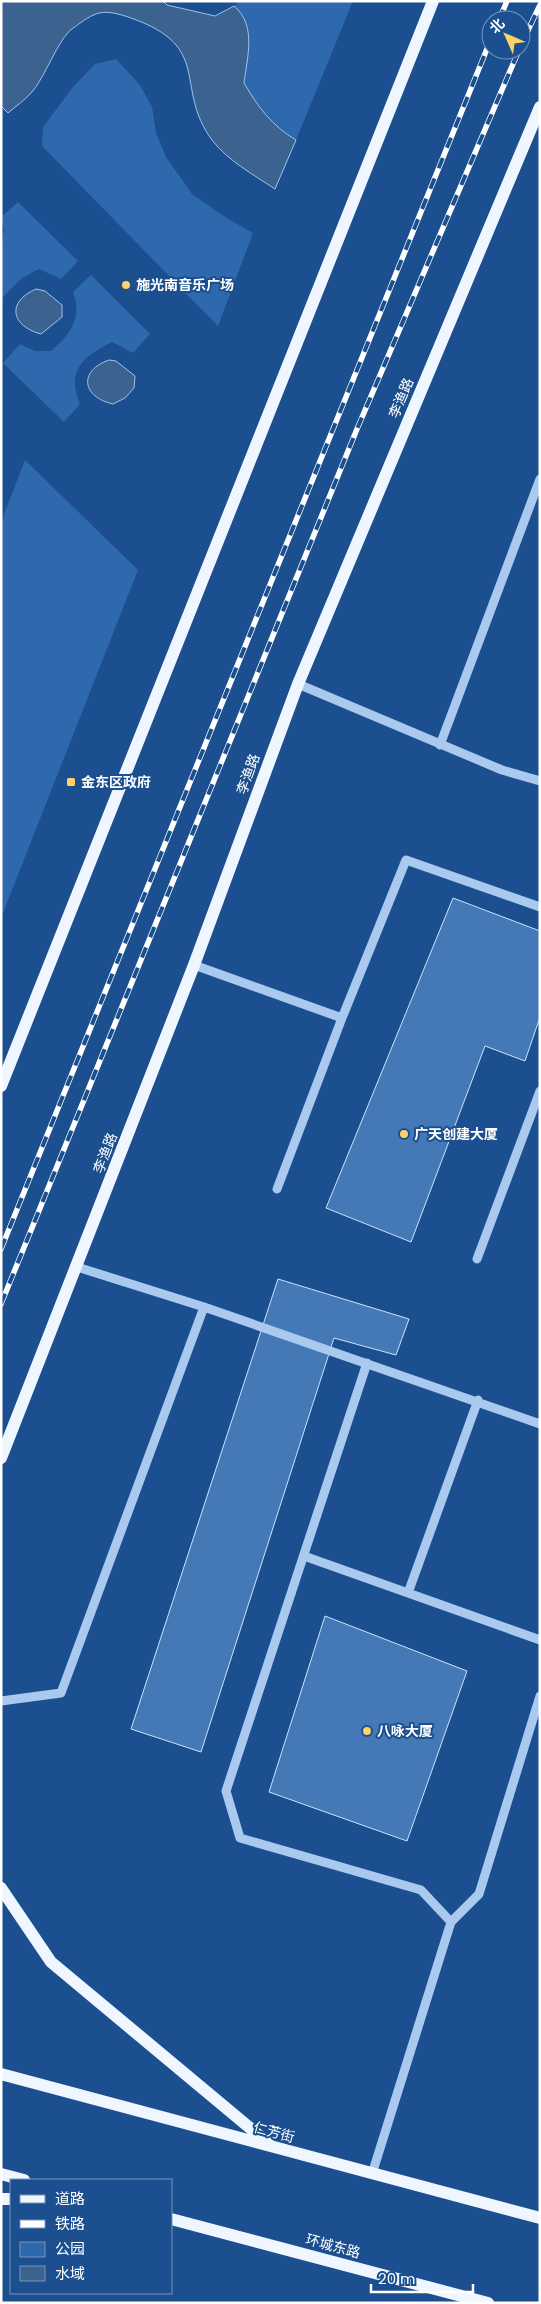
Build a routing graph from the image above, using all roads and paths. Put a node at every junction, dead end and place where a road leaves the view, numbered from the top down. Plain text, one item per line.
1 (433, 1) edge
2 (540, 107) edge
3 (540, 479) edge
4 (298, 684) junction
5 (440, 744) junction
6 (540, 781) edge
7 (540, 907) edge
8 (194, 965) junction
9 (342, 1018) junction
10 (1, 1086) edge
11 (540, 1091) edge
12 (277, 1189) dead end
13 (477, 1259) dead end
14 (77, 1268) junction
15 (204, 1307) junction
16 (367, 1363) junction
17 (478, 1400) junction
18 (540, 1424) edge
19 (1, 1458) edge
20 (304, 1556) junction
21 (408, 1593) junction
22 (540, 1640) edge
23 (540, 1696) edge
24 (1, 1701) edge
25 (1, 1888) edge
26 (451, 1922) junction
27 (1, 2074) edge
28 (272, 2146) junction
29 (1, 2174) edge
30 (372, 2174) junction
31 (20, 2179) edge
32 (540, 2218) edge
33 (172, 2219) edge
34 (488, 2303) edge

1 - 10 main road
2 - 4 main road, 李渔路
3 - 5 lane
4 - 5 lane
4 - 8 main road, 李渔路
5 - 6 lane
7 - 9 lane
8 - 9 lane
8 - 14 main road, 李渔路
9 - 12 lane
11 - 13 lane
14 - 15 lane
14 - 19 main road, 李渔路
15 - 16 lane
15 - 24 lane
16 - 17 lane
16 - 20 lane
17 - 18 lane
17 - 21 lane
20 - 21 lane
20 - 26 lane
21 - 22 lane
23 - 26 lane
25 - 28 main road
26 - 30 lane
27 - 28 main road, 仁芳街
28 - 30 main road, 仁芳街
29 - 31 main road
30 - 32 main road, 仁芳街
33 - 34 main road, 环城东路

